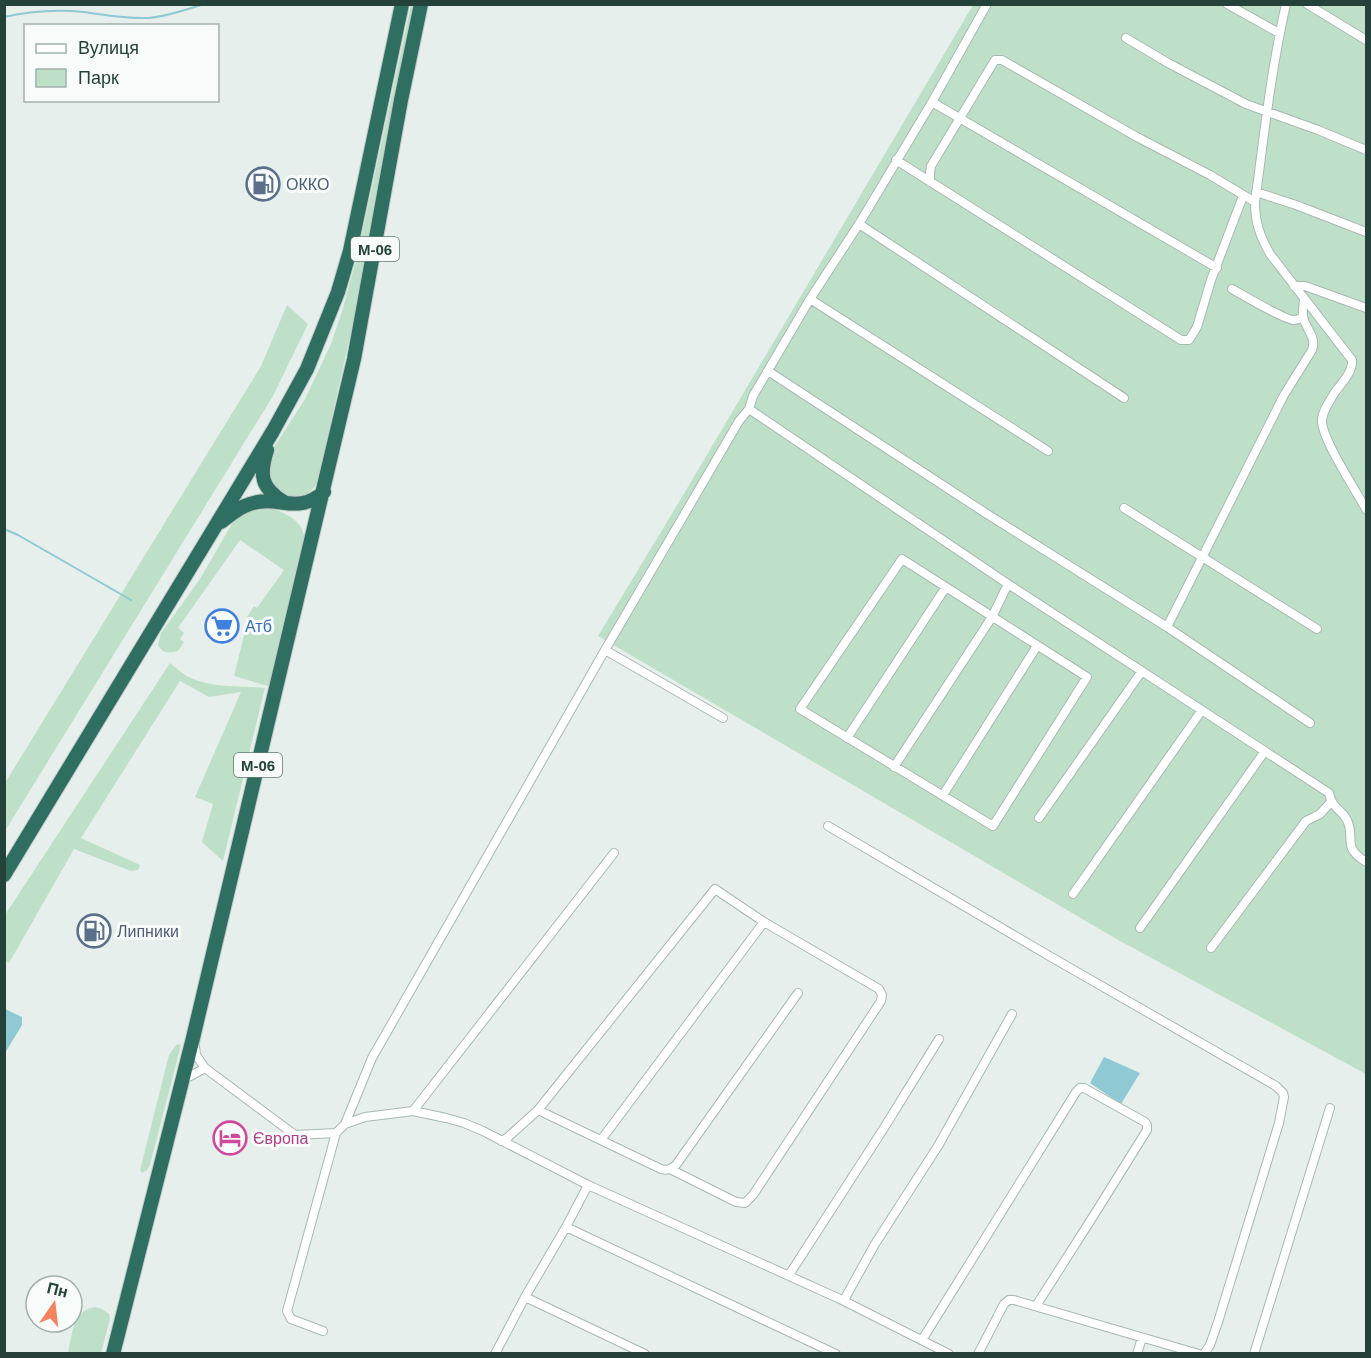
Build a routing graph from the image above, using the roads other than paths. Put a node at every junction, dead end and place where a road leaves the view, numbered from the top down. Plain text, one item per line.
1 (402, 4) edge
2 (421, 4) edge
3 (987, 4) edge
4 (1227, 4) edge
5 (1286, 4) edge
6 (1307, 4) edge
7 (1279, 33) junction
8 (1126, 38) dead end
9 (1366, 40) edge
10 (932, 102) junction
11 (1267, 112) junction
12 (960, 119) junction
13 (1366, 150) edge
14 (897, 160) junction
15 (930, 182) junction
16 (1256, 192) junction
17 (1243, 196) junction
18 (1255, 202) junction
19 (859, 224) junction
20 (1366, 232) edge
21 (1217, 268) junction
22 (1294, 286) junction
23 (1232, 289) dead end
24 (810, 299) junction
25 (1304, 300) junction
26 (1366, 308) edge
27 (1303, 317) junction
28 (768, 371) junction
29 (1124, 398) dead end
30 (749, 409) junction
31 (273, 431) junction
32 (1048, 451) dead end
33 (324, 492) junction
34 (286, 504) junction
35 (1124, 508) dead end
36 (1366, 508) edge
37 (216, 526) junction
38 (1202, 558) junction
39 (1008, 584) junction
40 (946, 587) junction
41 (992, 617) junction
42 (1167, 627) junction
43 (1317, 629) dead end
44 (1037, 646) junction
45 (605, 650) junction
46 (1142, 671) junction
47 (1202, 710) junction
48 (723, 718) dead end
49 (1310, 723) dead end
50 (848, 738) junction
51 (1265, 751) junction
52 (894, 767) junction
53 (943, 795) junction
54 (1331, 802) junction
55 (1039, 818) dead end
56 (828, 825) dead end
57 (614, 853) dead end
58 (1366, 862) edge
59 (4, 874) edge
60 (1073, 894) dead end
61 (764, 922) junction
62 (1140, 928) dead end
63 (1211, 948) dead end
64 (798, 993) dead end
65 (1012, 1014) dead end
66 (193, 1038) junction
67 (939, 1039) dead end
68 (205, 1068) junction
69 (183, 1081) junction
70 (1330, 1108) dead end
71 (538, 1110) junction
72 (413, 1111) junction
73 (345, 1124) junction
74 (336, 1133) junction
75 (601, 1140) junction
76 (501, 1141) junction
77 (670, 1169) junction
78 (588, 1185) junction
79 (566, 1227) junction
80 (789, 1275) junction
81 (525, 1297) junction
82 (844, 1300) junction
83 (1036, 1306) junction
84 (323, 1331) dead end
85 (1142, 1338) junction
86 (922, 1340) junction
87 (113, 1353) edge
88 (495, 1353) edge
89 (645, 1353) edge
90 (836, 1353) edge
91 (949, 1353) edge
92 (978, 1353) edge
93 (1137, 1353) edge
94 (1202, 1353) edge
95 (1254, 1353) edge

1 - 31 highway, М-06
2 - 33 highway, М-06
3 - 10 street
4 - 7 street
5 - 7 street
6 - 9 street
7 - 11 street
8 - 11 street
10 - 12 street
10 - 14 street
11 - 13 street
11 - 16 street
12 - 15 street
12 - 17 street
12 - 21 street
14 - 15 street
14 - 19 street
15 - 21 street
16 - 18 street
16 - 20 street
17 - 18 street
17 - 21 street
18 - 22 street
19 - 24 street
19 - 29 street
22 - 25 street
22 - 26 street
23 - 27 street
24 - 28 street
24 - 32 street
25 - 27 street
25 - 36 street
27 - 38 street
28 - 30 street
28 - 42 street
30 - 39 street
30 - 45 street
31 - 34 highway
31 - 37 highway, М-06
33 - 34 highway
33 - 66 highway, М-06
34 - 37 highway
35 - 38 street
37 - 59 highway, М-06
38 - 42 street
38 - 43 street
39 - 41 street
39 - 46 street
40 - 41 street
40 - 50 street
40 - 50 street
41 - 44 street
41 - 52 street
42 - 49 street
44 - 53 street
44 - 53 street
45 - 48 street
45 - 73 street
46 - 47 street
46 - 55 street
47 - 51 street
47 - 60 street
50 - 52 street
51 - 54 street
51 - 62 street
52 - 53 street
54 - 58 street
54 - 63 street
56 - 94 street
57 - 72 street
61 - 71 street
61 - 75 street
61 - 77 street
64 - 77 street
65 - 82 street
66 - 68 street
66 - 69 highway, М-06
67 - 80 street
68 - 69 street
68 - 74 street
69 - 87 highway, М-06
70 - 95 street
71 - 75 street
71 - 76 street
72 - 73 street
72 - 76 street
73 - 74 street
74 - 84 street
75 - 77 street
76 - 78 street
78 - 79 street
78 - 80 street
79 - 81 street
79 - 90 street
80 - 82 street
81 - 88 street
81 - 89 street
82 - 86 street
83 - 85 street
83 - 86 street
83 - 92 street
85 - 93 street
85 - 94 street
86 - 91 street

